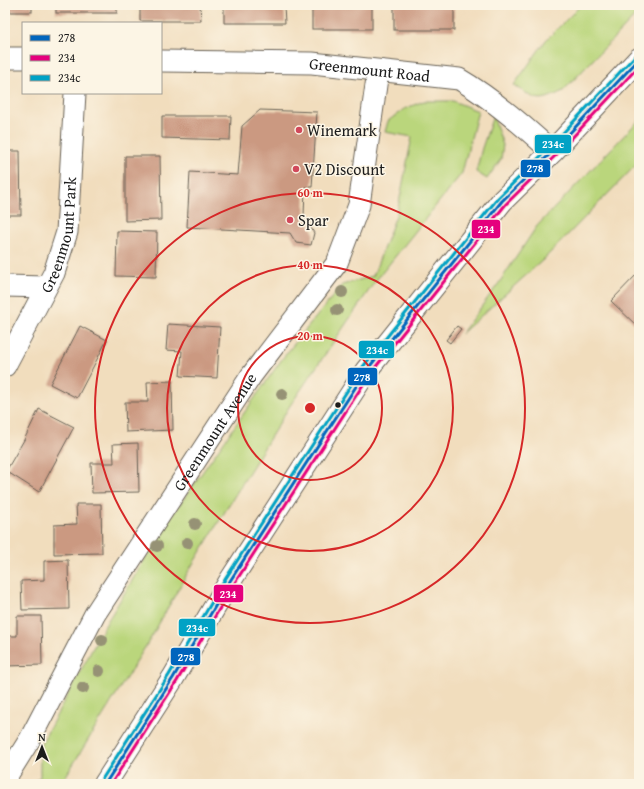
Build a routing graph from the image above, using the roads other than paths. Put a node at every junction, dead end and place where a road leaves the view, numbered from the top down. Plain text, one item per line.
1 (5, 58) edge
2 (22, 58) edge
3 (639, 59) edge
4 (162, 61) edge
5 (378, 71) junction
6 (75, 94) edge
7 (552, 152) junction
8 (5, 286) edge
9 (46, 287) junction
10 (5, 366) edge
11 (5, 779) edge
12 (105, 784) edge

1 - 2 street
3 - 7 highway
4 - 5 street, Greenmount Road
5 - 7 street, Greenmount Road
5 - 11 street, Greenmount Avenue
6 - 9 street, Greenmount Park
7 - 12 highway
8 - 9 street
9 - 10 street, Greenmount Park

